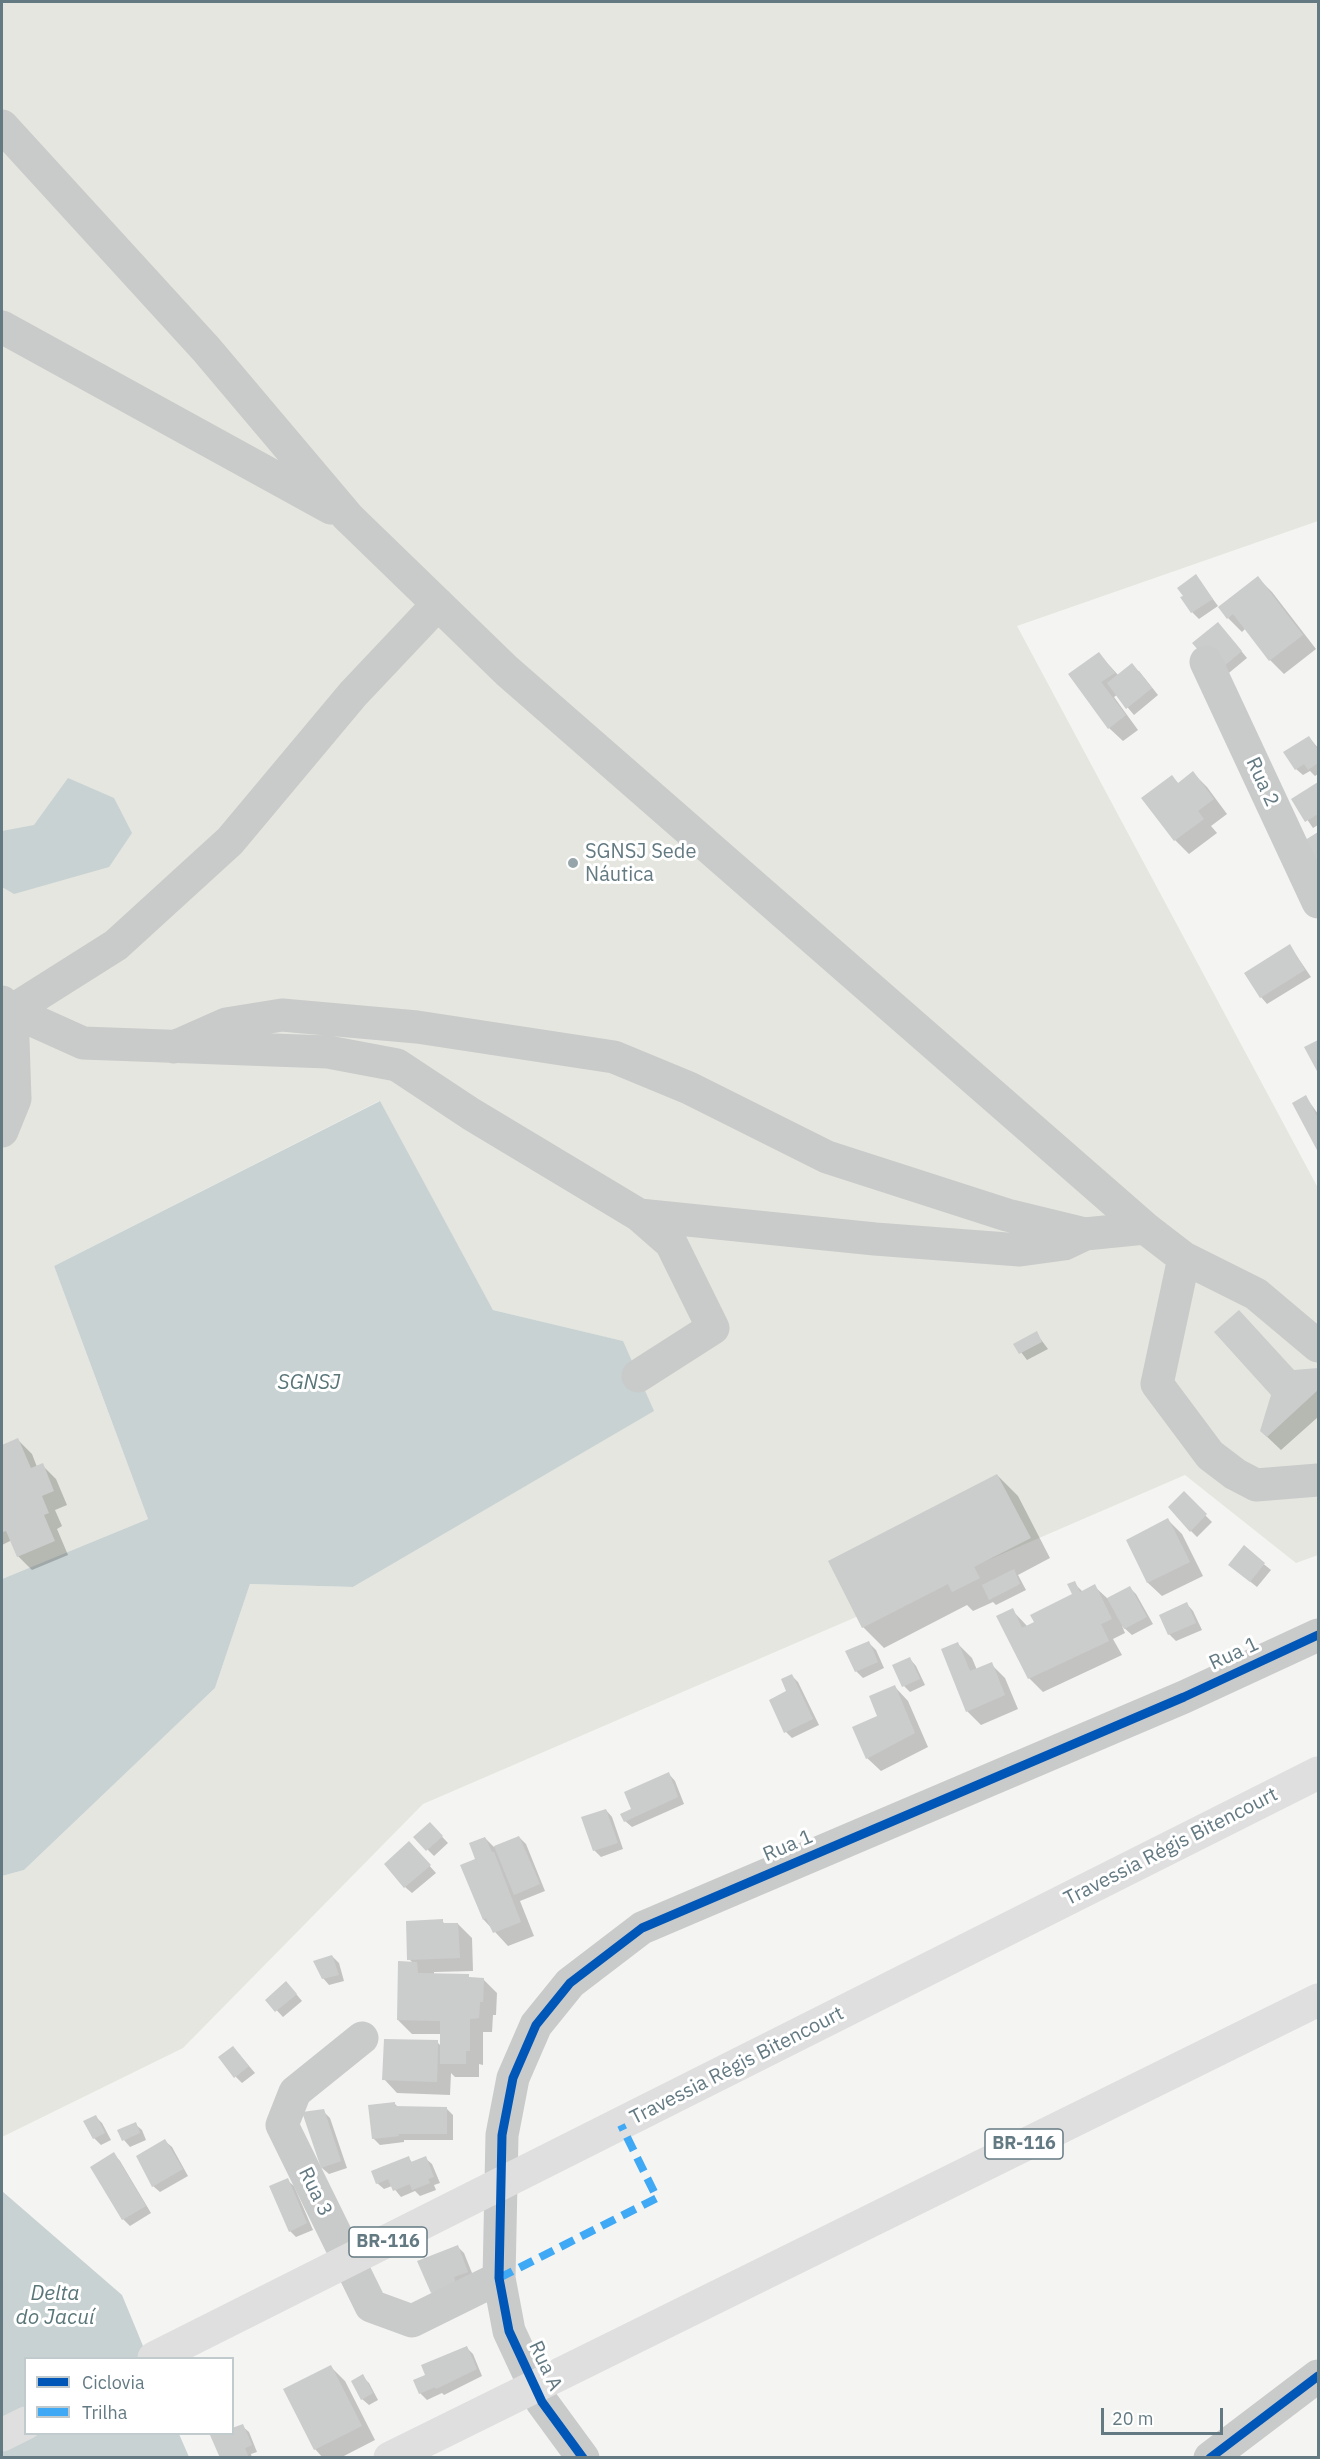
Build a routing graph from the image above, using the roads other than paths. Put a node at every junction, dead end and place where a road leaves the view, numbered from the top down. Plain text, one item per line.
1 (2, 126) edge
2 (2, 327) edge
3 (348, 518) junction
4 (438, 604) junction
5 (1206, 662) dead end
6 (1318, 902) edge
7 (5, 1010) edge
8 (174, 1047) junction
9 (2, 1131) edge
10 (639, 1215) junction
11 (1145, 1228) junction
12 (1085, 1234) junction
13 (1184, 1258) junction
14 (1318, 1346) edge
15 (638, 1376) dead end
16 (1318, 1480) edge
17 (1318, 1635) edge
18 (1318, 1773) edge
19 (1318, 2000) edge
20 (362, 2038) dead end
21 (499, 2278) junction
22 (156, 2357) edge
23 (1318, 2376) edge
24 (24, 2424) edge
25 (2, 2435) edge
26 (390, 2457) edge
27 (583, 2457) edge
28 (1210, 2457) edge

1 - 3 street
2 - 3 street
3 - 4 street
4 - 7 street
4 - 11 street
5 - 6 street, Rua 2
7 - 8 street
7 - 9 street
8 - 10 street
8 - 12 street
10 - 12 street
10 - 15 street
11 - 12 street
11 - 13 street
13 - 14 street
13 - 16 street
17 - 21 street, Rua 1
18 - 22 highway, Travessia Régis Bitencourt / BR-116
19 - 26 highway, BR-116
20 - 21 street, Rua 3
21 - 27 street, Rua A
23 - 28 street
24 - 25 highway

